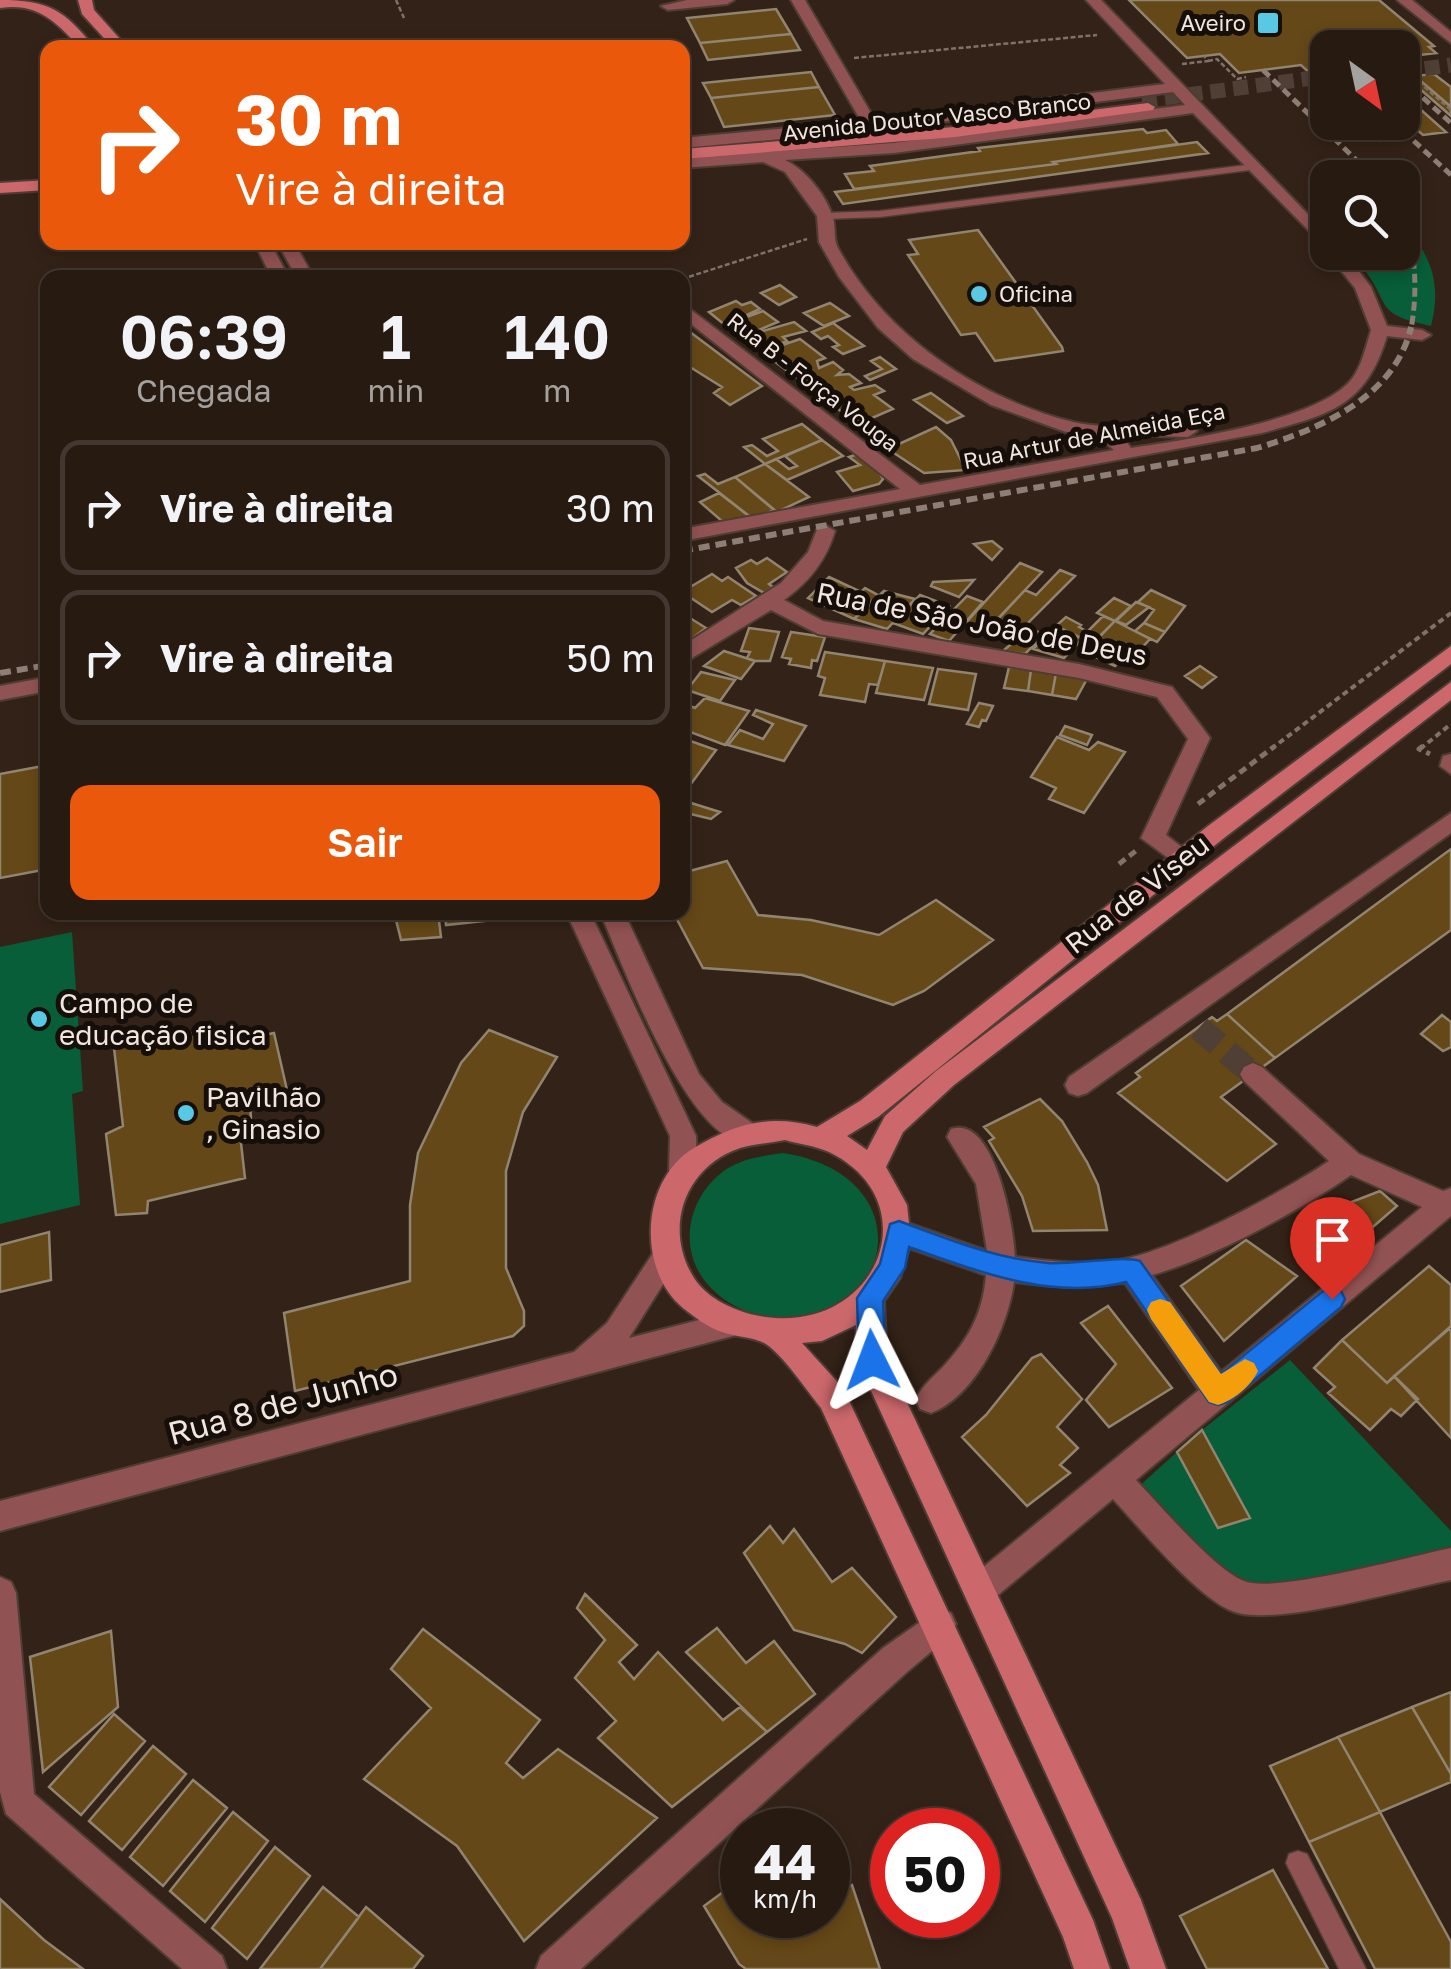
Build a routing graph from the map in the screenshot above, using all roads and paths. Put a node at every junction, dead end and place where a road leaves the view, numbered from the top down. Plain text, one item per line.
1 (63, 0) edge
2 (85, 0) edge
3 (396, 0) edge
4 (727, 0) edge
5 (798, 0) edge
6 (1093, 0) edge
7 (1404, 0) edge
8 (20, 1) edge
9 (0, 4) edge
10 (668, 6) dead end
11 (404, 18) dead end
12 (1105, 34) dead end
13 (81, 40) edge
14 (114, 40) edge
15 (1451, 40) edge
16 (851, 59) dead end
17 (1170, 66) dead end
18 (1242, 73) dead end
19 (1420, 82) edge
20 (1175, 86) junction
21 (1145, 104) tunnel mouth
22 (1195, 108) junction
23 (1451, 110) edge
24 (872, 126) junction
25 (690, 147) edge
26 (690, 148) edge
27 (768, 158) junction
28 (690, 163) edge
29 (1254, 167) junction
30 (40, 186) edge
31 (0, 188) edge
32 (40, 203) edge
33 (0, 206) edge
34 (824, 225) junction
35 (1310, 226) edge
36 (1349, 270) edge
37 (690, 276) edge
38 (690, 314) edge
39 (1380, 330) junction
40 (1422, 336) dead end
41 (1073, 428) junction
42 (1099, 429) junction
43 (1244, 430) junction
44 (1126, 454) junction
45 (1102, 458) junction
46 (915, 491) junction
47 (825, 532) dead end
48 (690, 533) edge
49 (768, 600) junction
50 (1451, 614) edge
51 (690, 651) edge
52 (1451, 653) edge
53 (40, 686) edge
54 (1451, 689) edge
55 (0, 693) edge
56 (1451, 821) edge
57 (1153, 838) junction
58 (1183, 858) junction
59 (1119, 864) dead end
60 (582, 920) edge
61 (616, 920) edge
62 (1253, 1074) tunnel mouth
63 (1078, 1085) dead end
64 (746, 1133) junction
65 (824, 1136) junction
66 (960, 1137) dead end
67 (1349, 1162) junction
68 (872, 1167) junction
69 (683, 1172) junction
70 (1448, 1202) edge
71 (899, 1232) junction
72 (667, 1256) junction
73 (1000, 1268) junction
74 (1131, 1269) junction
75 (870, 1298) junction
76 (734, 1324) junction
77 (776, 1333) junction
78 (584, 1360) junction
79 (1218, 1393) junction
80 (931, 1399) dead end
81 (1115, 1480) junction
82 (0, 1516) edge
83 (1451, 1564) edge
84 (981, 1589) junction
85 (0, 1594) edge
86 (940, 1624) junction
87 (1298, 1863) dead end
88 (209, 1969) edge
89 (554, 1969) edge
90 (1092, 1969) edge
91 (1148, 1969) edge
92 (1353, 1969) edge

1 - 8 main road
2 - 14 main road
3 - 11 path
4 - 10 street
5 - 24 street
6 - 20 street
7 - 15 street
8 - 9 main road
8 - 13 main road
12 - 16 path
17 - 18 path
19 - 23 path
20 - 22 street
20 - 24 street
21 - 26 main road, Avenida Doutor Vasco Branco
22 - 27 street, Avenida Doutor Vasco Branco
22 - 29 street
24 - 25 street
27 - 28 street, Avenida Doutor Vasco Branco
27 - 34 street
29 - 34 lane
29 - 35 street
30 - 31 main road
32 - 33 main road
34 - 37 path
34 - 41 street
36 - 39 street
38 - 46 street, Rua B - Força Vouga
39 - 40 street
39 - 43 street, Rua Artur de Almeida Eça
41 - 42 street
41 - 45 street
42 - 43 street
42 - 44 street
43 - 44 street, Rua Artur de Almeida Eça
44 - 45 street, Rua Artur de Almeida Eça
45 - 46 street, Rua Artur de Almeida Eça
46 - 48 street, Rua Artur de Almeida Eça
47 - 49 street
49 - 51 street
49 - 57 street, Rua de São João de Deus
50 - 57 path
52 - 58 main road, Rua de Viseu
53 - 55 street
54 - 68 main road, Rua de Viseu
56 - 63 street
57 - 58 street
57 - 59 path
58 - 65 main road, Rua de Viseu
60 - 69 street
61 - 64 street
62 - 67 street
64 - 65 main road
64 - 69 main road
65 - 68 main road
66 - 73 street
67 - 70 street
67 - 74 street
68 - 71 main road
69 - 72 main road
70 - 79 street
71 - 73 street
71 - 75 main road
72 - 76 main road
72 - 78 street, Rua 8 de Junho
73 - 74 street
73 - 80 street
74 - 79 street
75 - 77 main road
75 - 84 main road
76 - 77 main road
76 - 78 street, Rua 8 de Junho
77 - 86 main road
78 - 82 street, Rua 8 de Junho
79 - 81 street
81 - 83 street
81 - 84 street
84 - 91 main road
85 - 88 street
86 - 89 street
86 - 90 main road
87 - 92 lane

